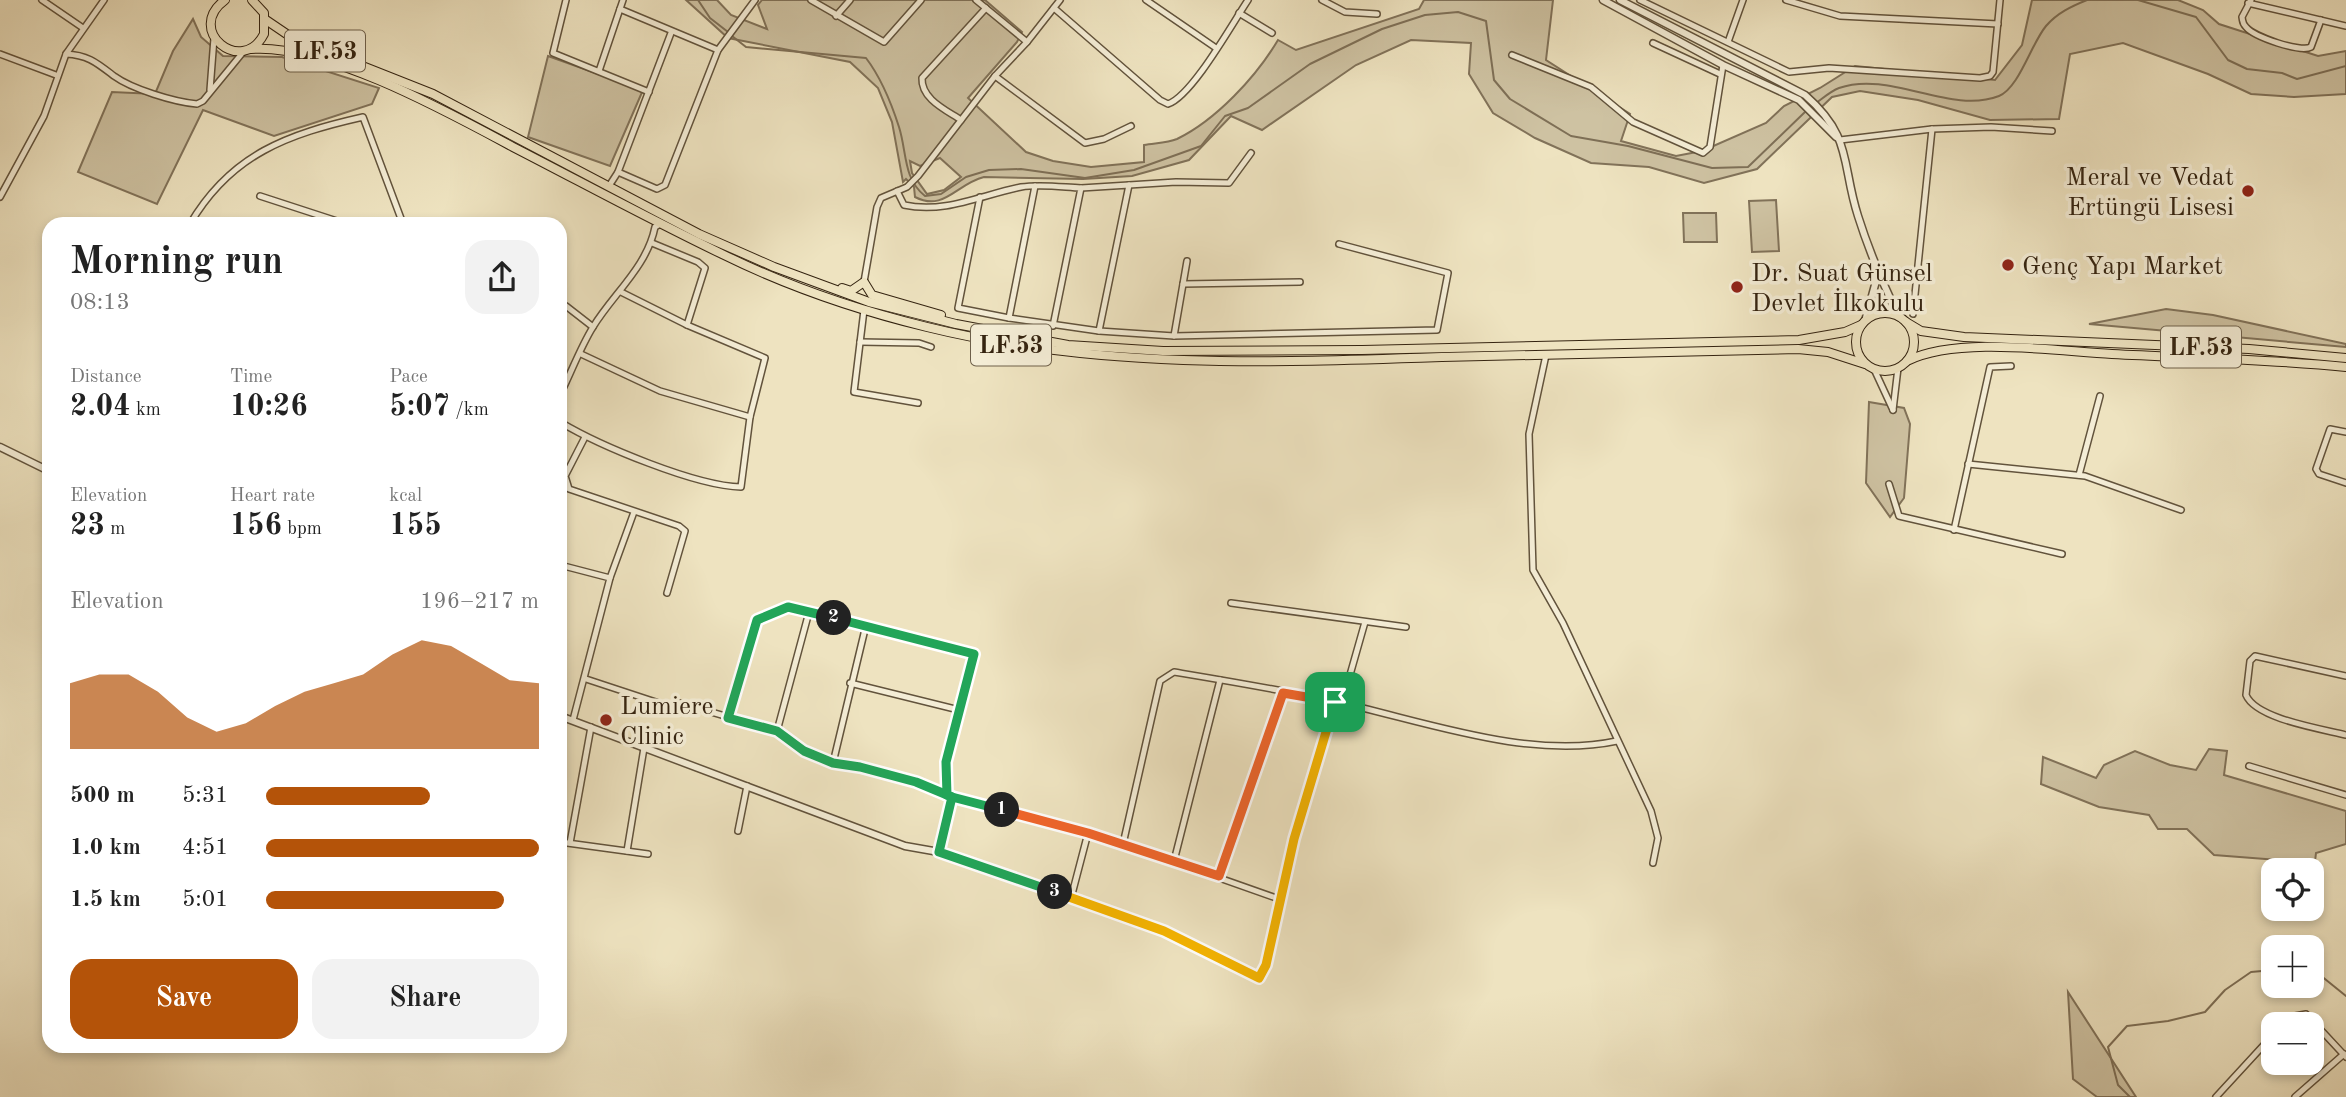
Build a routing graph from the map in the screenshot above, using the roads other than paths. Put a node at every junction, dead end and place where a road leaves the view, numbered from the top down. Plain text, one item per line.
1 (42, 0) edge
2 (104, 0) edge
3 (224, 0) edge
4 (252, 0) edge
5 (262, 0) edge
6 (566, 0) edge
7 (623, 0) edge
8 (755, 0) edge
9 (811, 0) edge
10 (849, 0) edge
11 (921, 0) edge
12 (976, 0) edge
13 (1060, 0) edge
14 (1248, 0) edge
15 (1322, 0) edge
16 (1602, 0) edge
17 (1619, 0) edge
18 (1640, 0) edge
19 (1663, 0) edge
20 (1743, 0) edge
21 (1786, 0) edge
22 (2000, 0) edge
23 (1148, 1) edge
24 (2250, 1) edge
25 (986, 8) junction
26 (1054, 8) junction
27 (620, 9) junction
28 (1661, 10) junction
29 (1239, 13) junction
30 (1377, 14) dead end
31 (836, 16) junction
32 (265, 17) junction
33 (2321, 20) junction
34 (1998, 24) junction
35 (2346, 26) edge
36 (83, 28) junction
37 (671, 33) junction
38 (1272, 33) dead end
39 (215, 38) junction
40 (1027, 42) junction
41 (1728, 42) junction
42 (1653, 43) dead end
43 (719, 48) junction
44 (1216, 48) junction
45 (248, 50) junction
46 (0, 54) edge
47 (65, 54) junction
48 (1512, 55) dead end
49 (1723, 65) junction
50 (599, 71) junction
51 (1720, 74) junction
52 (56, 75) junction
53 (995, 76) junction
54 (649, 92) junction
55 (209, 93) junction
56 (1802, 98) junction
57 (961, 120) junction
58 (1131, 126) dead end
59 (1932, 129) junction
60 (2052, 131) dead end
61 (1840, 140) junction
62 (1251, 153) dead end
63 (618, 172) junction
64 (1129, 185) junction
65 (609, 186) junction
66 (1034, 186) junction
67 (1081, 188) junction
68 (897, 191) junction
69 (261, 196) dead end
70 (0, 197) edge
71 (980, 197) junction
72 (196, 217) edge
73 (325, 217) edge
74 (400, 217) edge
75 (657, 222) junction
76 (699, 233) junction
77 (652, 243) junction
78 (1339, 244) dead end
79 (1187, 261) dead end
80 (1878, 274) junction
81 (864, 282) junction
82 (1300, 282) dead end
83 (1183, 284) junction
84 (621, 292) junction
85 (567, 307) edge
86 (864, 310) junction
87 (1913, 314) dead end
88 (1009, 318) junction
89 (1902, 319) junction
90 (1863, 323) junction
91 (687, 325) junction
92 (1053, 326) junction
93 (593, 327) junction
94 (1099, 331) junction
95 (1174, 336) junction
96 (860, 342) junction
97 (1068, 345) junction
98 (931, 347) dead end
99 (581, 354) junction
100 (1546, 355) junction
101 (2346, 358) edge
102 (1907, 361) junction
103 (1866, 364) junction
104 (2011, 366) dead end
105 (2346, 367) edge
106 (1898, 368) junction
107 (1874, 369) junction
108 (567, 382) edge
109 (2100, 397) dead end
110 (918, 403) dead end
111 (750, 417) junction
112 (567, 426) edge
113 (2346, 432) edge
114 (585, 437) junction
115 (0, 447) edge
116 (1968, 464) junction
117 (42, 468) edge
118 (567, 472) edge
119 (2079, 475) junction
120 (2346, 483) edge
121 (1889, 484) dead end
122 (567, 488) edge
123 (2181, 510) dead end
124 (634, 512) junction
125 (1954, 530) junction
126 (2062, 554) dead end
127 (567, 567) edge
128 (610, 578) junction
129 (667, 593) dead end
130 (1230, 603) dead end
131 (809, 612) junction
132 (1365, 622) junction
133 (866, 625) junction
134 (1406, 627) dead end
135 (2346, 676) edge
136 (586, 679) junction
137 (1220, 680) junction
138 (850, 683) junction
139 (1283, 693) junction
140 (1338, 702) junction
141 (959, 710) junction
142 (567, 718) edge
143 (728, 718) junction
144 (573, 720) junction
145 (590, 727) junction
146 (777, 731) junction
147 (2346, 735) edge
148 (1617, 741) junction
149 (645, 748) junction
150 (833, 763) junction
151 (2249, 766) dead end
152 (747, 786) junction
153 (2346, 795) edge
154 (949, 796) junction
155 (738, 831) dead end
156 (1088, 833) junction
157 (567, 843) edge
158 (570, 843) junction
159 (1123, 844) junction
160 (627, 851) junction
161 (939, 852) junction
162 (648, 854) dead end
163 (1174, 861) junction
164 (1653, 863) dead end
165 (1219, 876) junction
166 (1071, 898) junction
167 (1279, 899) junction
168 (1259, 978) joint
169 (2324, 1033) edge
170 (2261, 1048) edge
171 (2345, 1056) edge
172 (2216, 1097) edge
173 (2295, 1097) edge

1 - 36 street
2 - 36 street
3 - 39 highway
4 - 32 highway, LF.53
5 - 32 highway, LF.53
6 - 50 street
7 - 27 street
8 - 43 street
9 - 31 street
10 - 31 street
11 - 31 street
12 - 25 street
13 - 26 street
14 - 29 street
15 - 30 street
16 - 49 street
17 - 56 street
18 - 28 street
19 - 28 street
20 - 41 street
21 - 34 street
22 - 34 street
23 - 44 street
24 - 33 street
24 - 33 street
25 - 40 street
25 - 57 street
26 - 40 street
26 - 44 street
27 - 37 street
27 - 50 street
28 - 41 street
29 - 38 street
29 - 44 street
32 - 45 highway, LF.53
32 - 65 highway, LF.53
33 - 35 street
34 - 41 street
36 - 47 street
37 - 43 street
37 - 54 street
39 - 45 highway, LF.53
39 - 55 street
40 - 53 street
42 - 51 street
43 - 63 street
45 - 55 street
45 - 75 highway, LF.53
46 - 52 street
47 - 52 street
47 - 55 street
48 - 51 street
49 - 51 street
49 - 56 street
50 - 54 street
52 - 70 street
53 - 57 street
53 - 58 street
54 - 63 street
56 - 61 street
56 - 61 street
57 - 68 street
59 - 60 street
59 - 61 street
59 - 87 street
61 - 80 street
62 - 64 street
63 - 65 street
64 - 67 street
64 - 94 street
65 - 76 highway, LF.53
66 - 67 street
66 - 71 street
66 - 88 street
67 - 92 street
68 - 71 street
68 - 81 street
69 - 73 street
71 - 88 street
72 - 74 street
75 - 77 street
75 - 86 highway, LF.53
76 - 81 highway
76 - 97 highway, LF.53
77 - 84 street
77 - 91 street
78 - 95 street
79 - 83 street
80 - 89 street
80 - 90 street
81 - 97 highway
82 - 83 street
83 - 95 street
84 - 91 street
84 - 93 street
85 - 93 street
86 - 96 street
86 - 100 highway, LF.53
88 - 92 street
89 - 90 highway, LF.53
89 - 101 highway, LF.53
89 - 102 highway
90 - 97 highway, LF.53
90 - 103 highway
91 - 111 street
92 - 94 street
93 - 99 street
94 - 95 street
96 - 98 street
96 - 110 street
99 - 108 street
99 - 111 street
100 - 103 highway, LF.53
100 - 148 street
102 - 105 highway, LF.53
102 - 106 highway, LF.53
103 - 107 highway, LF.53
104 - 116 street
106 - 107 highway
106 - 107 street
109 - 119 street
111 - 114 street
112 - 114 street
113 - 120 street
114 - 118 street
115 - 117 street
116 - 119 street
116 - 125 street
119 - 123 street
121 - 125 street
122 - 124 street
124 - 128 street
124 - 129 street
125 - 126 street
127 - 128 street
128 - 136 street
130 - 132 street
131 - 133 street
131 - 143 street
131 - 146 street
132 - 134 street
132 - 140 street
133 - 138 street
133 - 141 street
135 - 147 street
136 - 143 street
136 - 144 street
137 - 139 street
137 - 159 street
137 - 163 street
138 - 141 street
138 - 150 street
139 - 140 street
139 - 165 street
140 - 148 street
140 - 167 street
141 - 154 street
142 - 144 street
143 - 146 street
144 - 145 street
145 - 149 street
145 - 158 street
146 - 150 street
148 - 164 street
149 - 152 street
149 - 160 street
150 - 154 street
151 - 153 street
152 - 155 street
152 - 161 street
154 - 156 street
154 - 161 street
156 - 159 street
156 - 166 street
157 - 158 street
158 - 160 street
159 - 163 street
160 - 162 street
161 - 166 street
163 - 165 street
165 - 167 street
166 - 168 street
167 - 168 street
169 - 171 street
170 - 172 street
171 - 173 street

